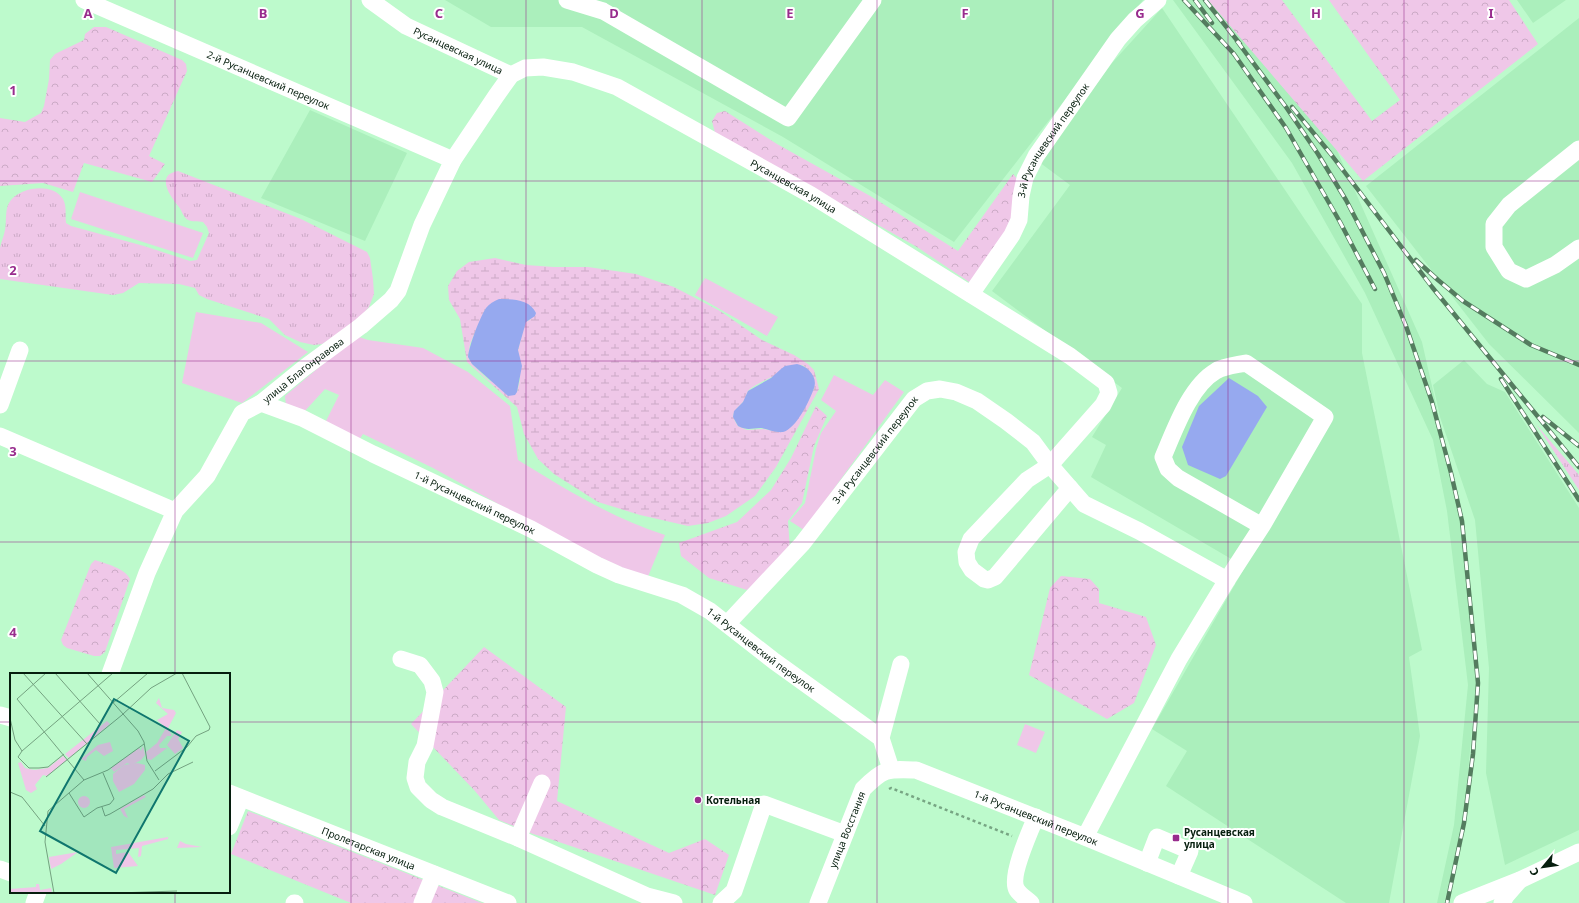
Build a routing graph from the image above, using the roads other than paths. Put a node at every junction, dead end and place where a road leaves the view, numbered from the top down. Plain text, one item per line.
1 (84, 0) edge
2 (370, 0) edge
3 (566, 0) edge
4 (873, 0) edge
5 (1158, 0) edge
6 (511, 75) junction
7 (1579, 149) edge
8 (453, 160) junction
9 (1579, 248) edge
10 (971, 294) junction
11 (20, 350) dead end
12 (261, 403) junction
13 (0, 405) edge
14 (0, 436) edge
15 (1050, 465) junction
16 (1070, 488) junction
17 (175, 510) junction
18 (1262, 526) junction
19 (1227, 580) junction
20 (726, 624) junction
21 (401, 659) dead end
22 (901, 664) dead end
23 (110, 673) edge
24 (0, 714) edge
25 (10, 718) edge
26 (881, 738) junction
27 (891, 769) junction
28 (542, 784) dead end
29 (235, 796) edge
30 (1036, 817) junction
31 (230, 822) edge
32 (844, 834) junction
33 (1085, 837) junction
34 (518, 838) junction
35 (1579, 852) edge
36 (1147, 863) junction
37 (0, 869) edge
38 (10, 873) edge
39 (434, 874) junction
40 (1179, 876) junction
41 (1520, 880) junction
42 (38, 893) edge
43 (34, 903) edge
44 (422, 903) edge
45 (508, 903) edge
46 (674, 903) edge
47 (721, 903) edge
48 (818, 903) edge
49 (1031, 903) edge
50 (1244, 903) edge
51 (1462, 903) edge
52 (1502, 903) edge

1 - 8 street, 2-й Русанцевский переулок
2 - 6 street, Русанцевская улица
3 - 4 street
5 - 10 street, 3-й Русанцевский переулок
6 - 8 street, улица Благонравова
6 - 10 street, Русанцевская улица
7 - 9 street
8 - 12 street, улица Благонравова
10 - 15 street, Русанцевская улица
11 - 13 street
12 - 17 street, улица Благонравова
12 - 20 street, 1-й Русанцевский переулок
14 - 17 street
15 - 16 street, 3-й Русанцевский переулок
15 - 16 street, Русанцевская улица
15 - 20 street, 3-й Русанцевский переулок
16 - 19 street, 3-й Русанцевский переулок
17 - 23 street, улица Благонравова
18 - 18 street
18 - 19 street
19 - 33 street
20 - 26 street, 1-й Русанцевский переулок
21 - 34 street
22 - 26 street
24 - 25 street
26 - 27 street
27 - 30 street, 1-й Русанцевский переулок
27 - 32 street, улица Восстания
28 - 34 street
29 - 31 street
29 - 39 street, Пролетарская улица
30 - 33 street, 1-й Русанцевский переулок
30 - 49 street
32 - 47 street
32 - 48 street, улица Восстания
33 - 36 street, 1-й Русанцевский переулок
34 - 46 street
35 - 41 street
36 - 40 street, 1-й Русанцевский переулок
36 - 40 street
37 - 38 street
39 - 44 street
39 - 45 street, Пролетарская улица
40 - 50 street, 1-й Русанцевский переулок
41 - 51 street
41 - 52 street
42 - 43 street

